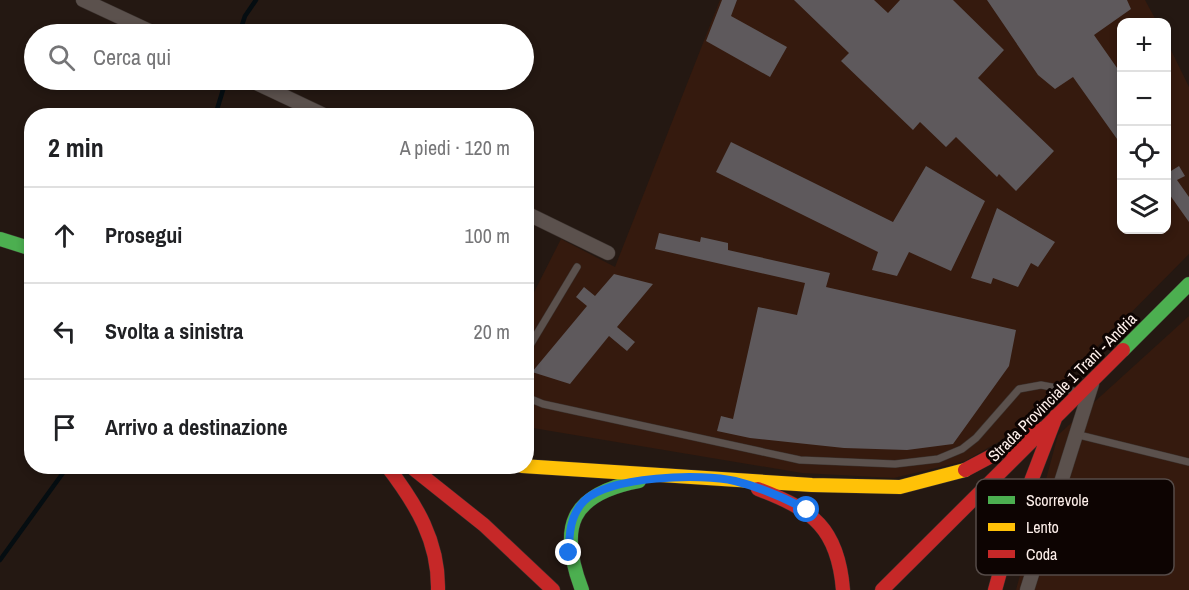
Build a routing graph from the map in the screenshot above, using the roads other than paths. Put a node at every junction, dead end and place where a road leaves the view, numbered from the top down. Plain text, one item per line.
1 (83, 0) edge
2 (135, 24) edge
3 (271, 90) edge
4 (309, 108) edge
5 (534, 217) edge
6 (0, 239) edge
7 (24, 246) edge
8 (608, 253) dead end
9 (578, 267) dead end
10 (1189, 284) edge
11 (534, 339) edge
12 (1094, 377) junction
13 (1079, 392) junction
14 (534, 400) edge
15 (1056, 417) junction
16 (1044, 428) junction
17 (1074, 434) junction
18 (1189, 462) edge
19 (534, 467) edge
20 (394, 474) edge
21 (420, 474) edge
22 (673, 477) junction
23 (993, 479) edge
24 (1032, 479) edge
25 (1060, 479) edge
26 (734, 481) junction
27 (976, 496) edge
28 (999, 575) edge
29 (1032, 575) edge
30 (438, 590) edge
31 (553, 590) edge
32 (582, 590) edge
33 (843, 590) edge
34 (882, 590) edge
35 (995, 590) edge
36 (1027, 590) edge

1 - 2 street
3 - 4 street
5 - 8 street
6 - 7 main road
9 - 11 lane
10 - 12 main road, Strada Provinciale 1 Trani - Andria
12 - 13 main road, Strada Provinciale 1 Trani - Andria
12 - 17 street
13 - 14 lane
13 - 15 main road, Strada Provinciale 1 Trani - Andria
15 - 16 main road, Strada Provinciale 1 Trani - Andria
15 - 24 main road
16 - 23 main road, Strada Provinciale 1 Trani - Andria
16 - 26 main road
17 - 18 lane
17 - 25 street
19 - 22 main road
20 - 30 main road
21 - 31 main road
22 - 26 main road
22 - 32 main road
26 - 33 main road
27 - 34 main road, Strada Provinciale 1 Trani - Andria
28 - 35 main road
29 - 36 street

